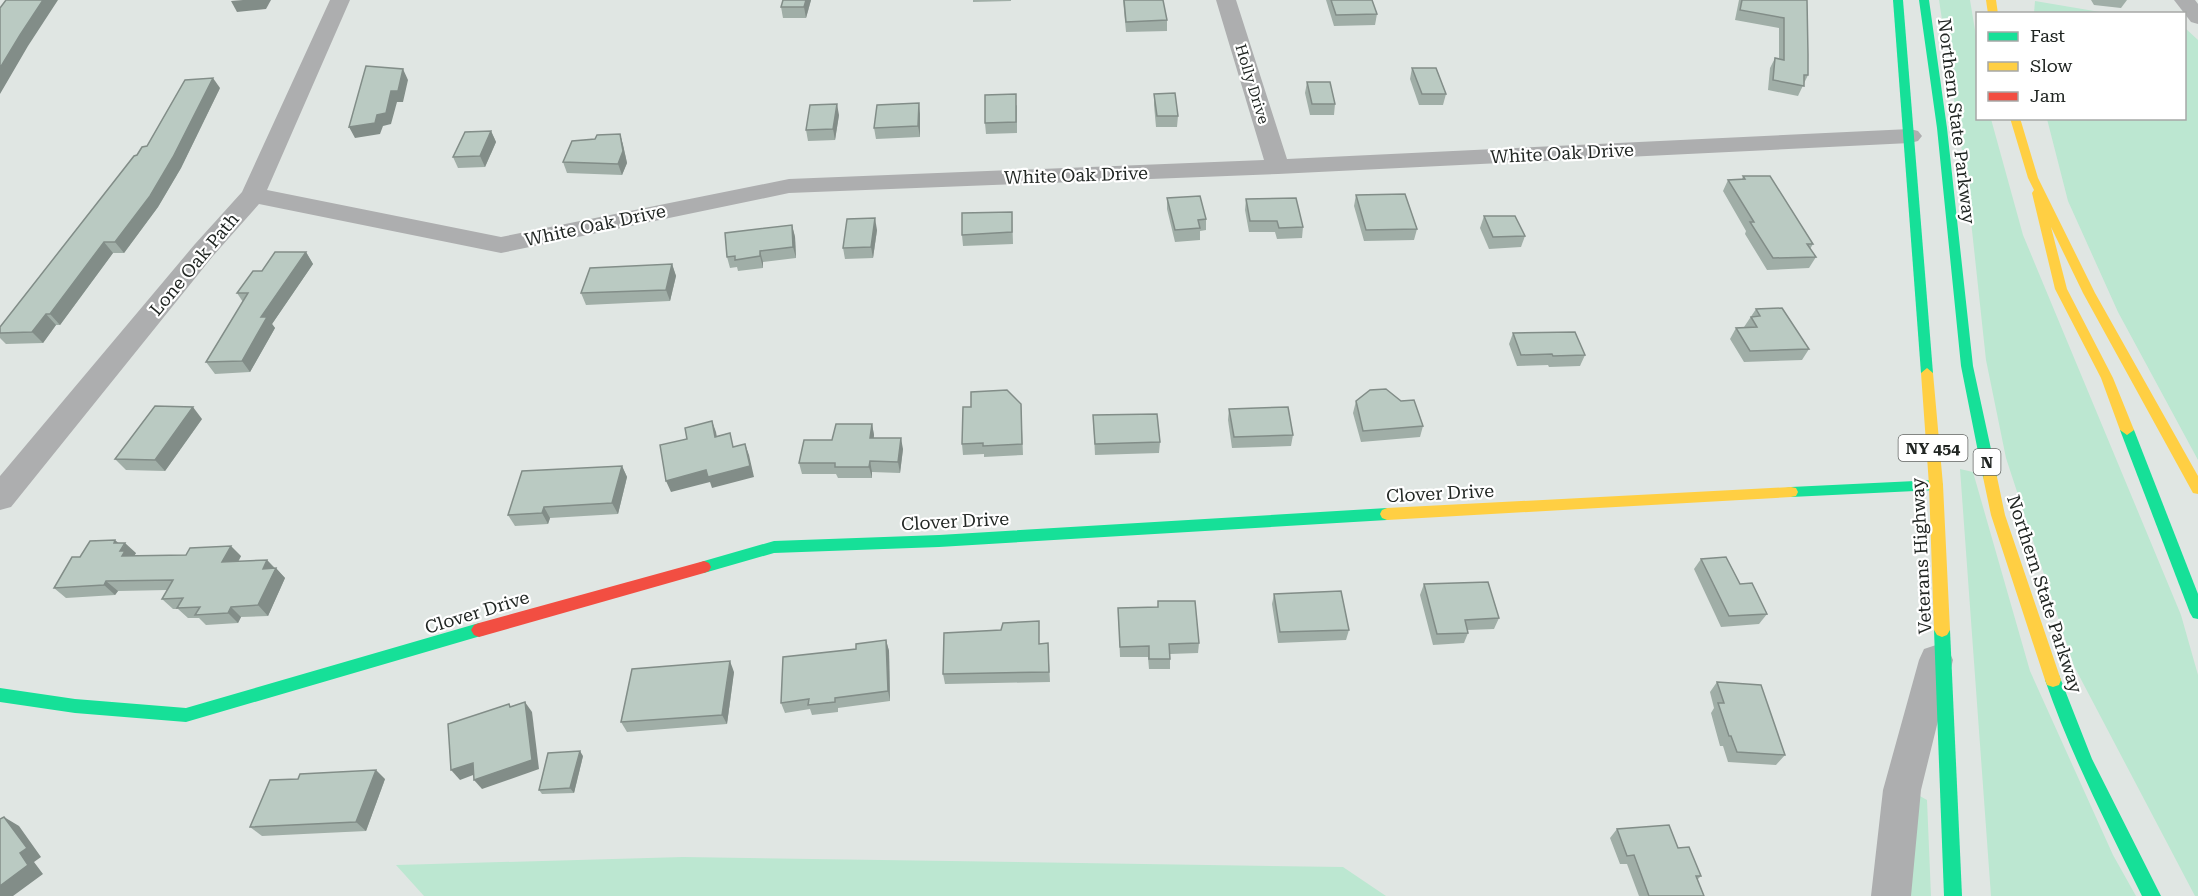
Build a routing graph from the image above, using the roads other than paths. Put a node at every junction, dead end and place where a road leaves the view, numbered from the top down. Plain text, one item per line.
1 (340, 0) edge
2 (1226, 0) edge
3 (1898, 0) edge
4 (1924, 0) edge
5 (2184, 0) edge
6 (2198, 18) edge
7 (2016, 120) edge
8 (1910, 136) junction
9 (1278, 167) junction
10 (2033, 178) junction
11 (253, 195) junction
12 (1936, 485) junction
13 (2198, 489) edge
14 (0, 498) edge
15 (2198, 613) edge
16 (1943, 631) junction
17 (0, 695) edge
18 (1891, 896) edge
19 (1953, 896) edge
20 (2152, 896) edge

1 - 11 street, Lone Oak Path
2 - 9 street, Holly Drive
3 - 8 main road, Veterans Highway / NY 454
4 - 20 main road, Northern State Parkway / N
5 - 6 street
7 - 10 main road
8 - 9 street, White Oak Drive
8 - 12 main road, Veterans Highway / NY 454
9 - 11 street, White Oak Drive
10 - 13 main road
10 - 15 main road
11 - 14 street, Lone Oak Path
12 - 16 main road, Veterans Highway / NY 454
12 - 17 main road, Clover Drive
16 - 18 street
16 - 19 main road, Veterans Highway / NY 454

